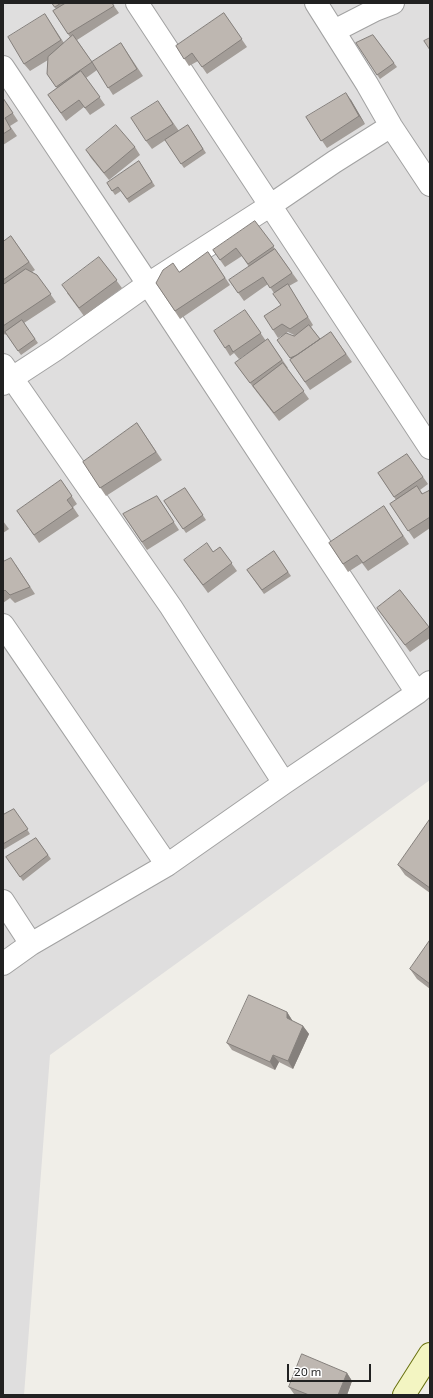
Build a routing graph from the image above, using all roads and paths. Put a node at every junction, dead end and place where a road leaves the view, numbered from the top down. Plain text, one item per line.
1 (137, 3) edge
2 (316, 3) edge
3 (380, 5) edge
4 (334, 31) junction
5 (3, 67) edge
6 (391, 126) junction
7 (430, 185) edge
8 (271, 206) junction
9 (148, 284) junction
10 (6, 376) edge
11 (430, 448) edge
12 (3, 624) edge
13 (424, 688) edge
14 (284, 783) junction
15 (167, 865) junction
16 (3, 901) edge
17 (31, 944) junction
18 (3, 964) edge
19 (430, 1354) edge
20 (404, 1395) edge

1 - 8 street
2 - 4 street
3 - 4 street
4 - 6 street
5 - 9 street
6 - 7 street
6 - 8 street
8 - 9 street
8 - 11 street
9 - 10 street
9 - 13 street
10 - 14 street
12 - 15 street
13 - 14 street
14 - 15 street
15 - 17 street
16 - 17 street
17 - 18 street
19 - 20 street

